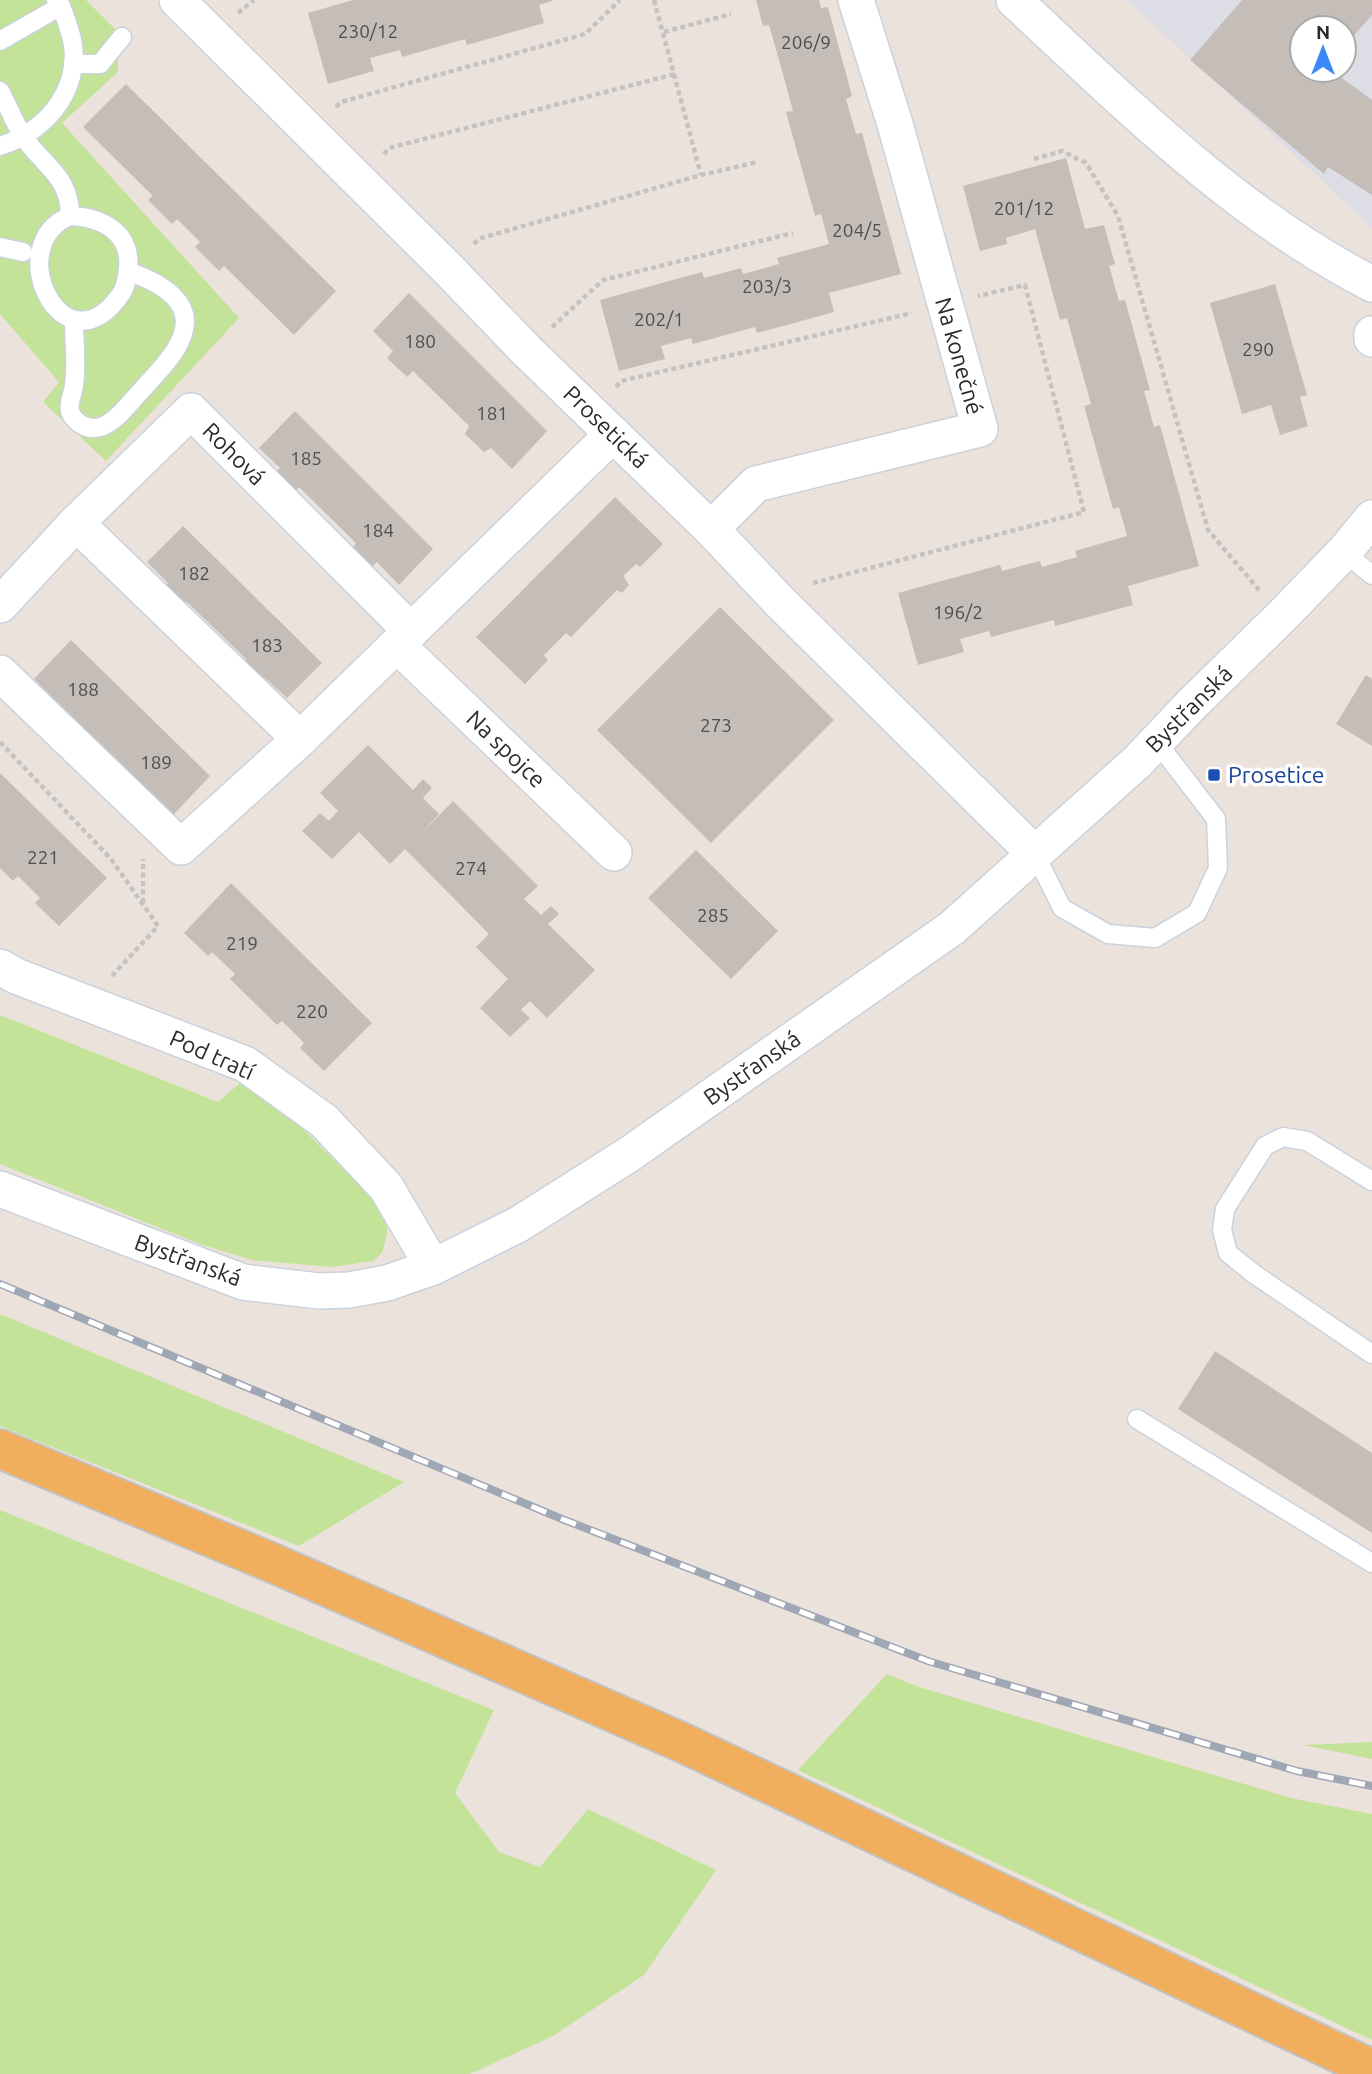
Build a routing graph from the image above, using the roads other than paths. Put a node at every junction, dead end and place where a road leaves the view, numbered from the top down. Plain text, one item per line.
1 (177, 0) edge
2 (856, 0) edge
3 (1014, 0) edge
4 (58, 3) edge
5 (122, 37) dead end
6 (0, 41) edge
7 (73, 64) junction
8 (0, 91) edge
9 (24, 138) junction
10 (0, 146) edge
11 (70, 216) junction
12 (0, 247) edge
13 (23, 252) junction
14 (128, 271) junction
15 (1372, 284) edge
16 (74, 321) junction
17 (613, 434) junction
18 (1372, 519) edge
19 (76, 523) junction
20 (711, 528) junction
21 (1344, 552) junction
22 (1372, 575) edge
23 (0, 605) edge
24 (404, 638) junction
25 (0, 673) edge
26 (300, 739) junction
27 (1156, 741) junction
28 (614, 853) dead end
29 (1035, 854) junction
30 (0, 967) edge
31 (1372, 1181) edge
32 (0, 1189) edge
33 (433, 1266) junction
34 (1372, 1353) edge
35 (1137, 1419) dead end
36 (0, 1449) edge
37 (1372, 1563) edge
38 (1372, 2069) edge

1 - 17 street, Prosetická
2 - 20 street, Na konečné
3 - 15 street
4 - 6 lane
4 - 7 lane
5 - 7 lane
7 - 9 lane
8 - 9 lane
9 - 10 lane
9 - 11 lane
11 - 13 lane
11 - 14 lane
12 - 13 lane
13 - 16 lane
14 - 16 lane
14 - 16 lane
17 - 20 street, Prosetická
17 - 24 street
18 - 21 street, Bystřanská
19 - 23 street, Rohová
19 - 24 street, Rohová
19 - 26 street
20 - 29 street, Prosetická
21 - 22 lane
21 - 27 street, Bystřanská
24 - 26 street
24 - 28 street, Na spojce
25 - 26 street
27 - 29 street, Bystřanská
27 - 29 lane
29 - 33 street, Bystřanská
30 - 33 street, Pod tratí
31 - 34 lane
32 - 33 street, Bystřanská
35 - 37 lane
36 - 38 main road

